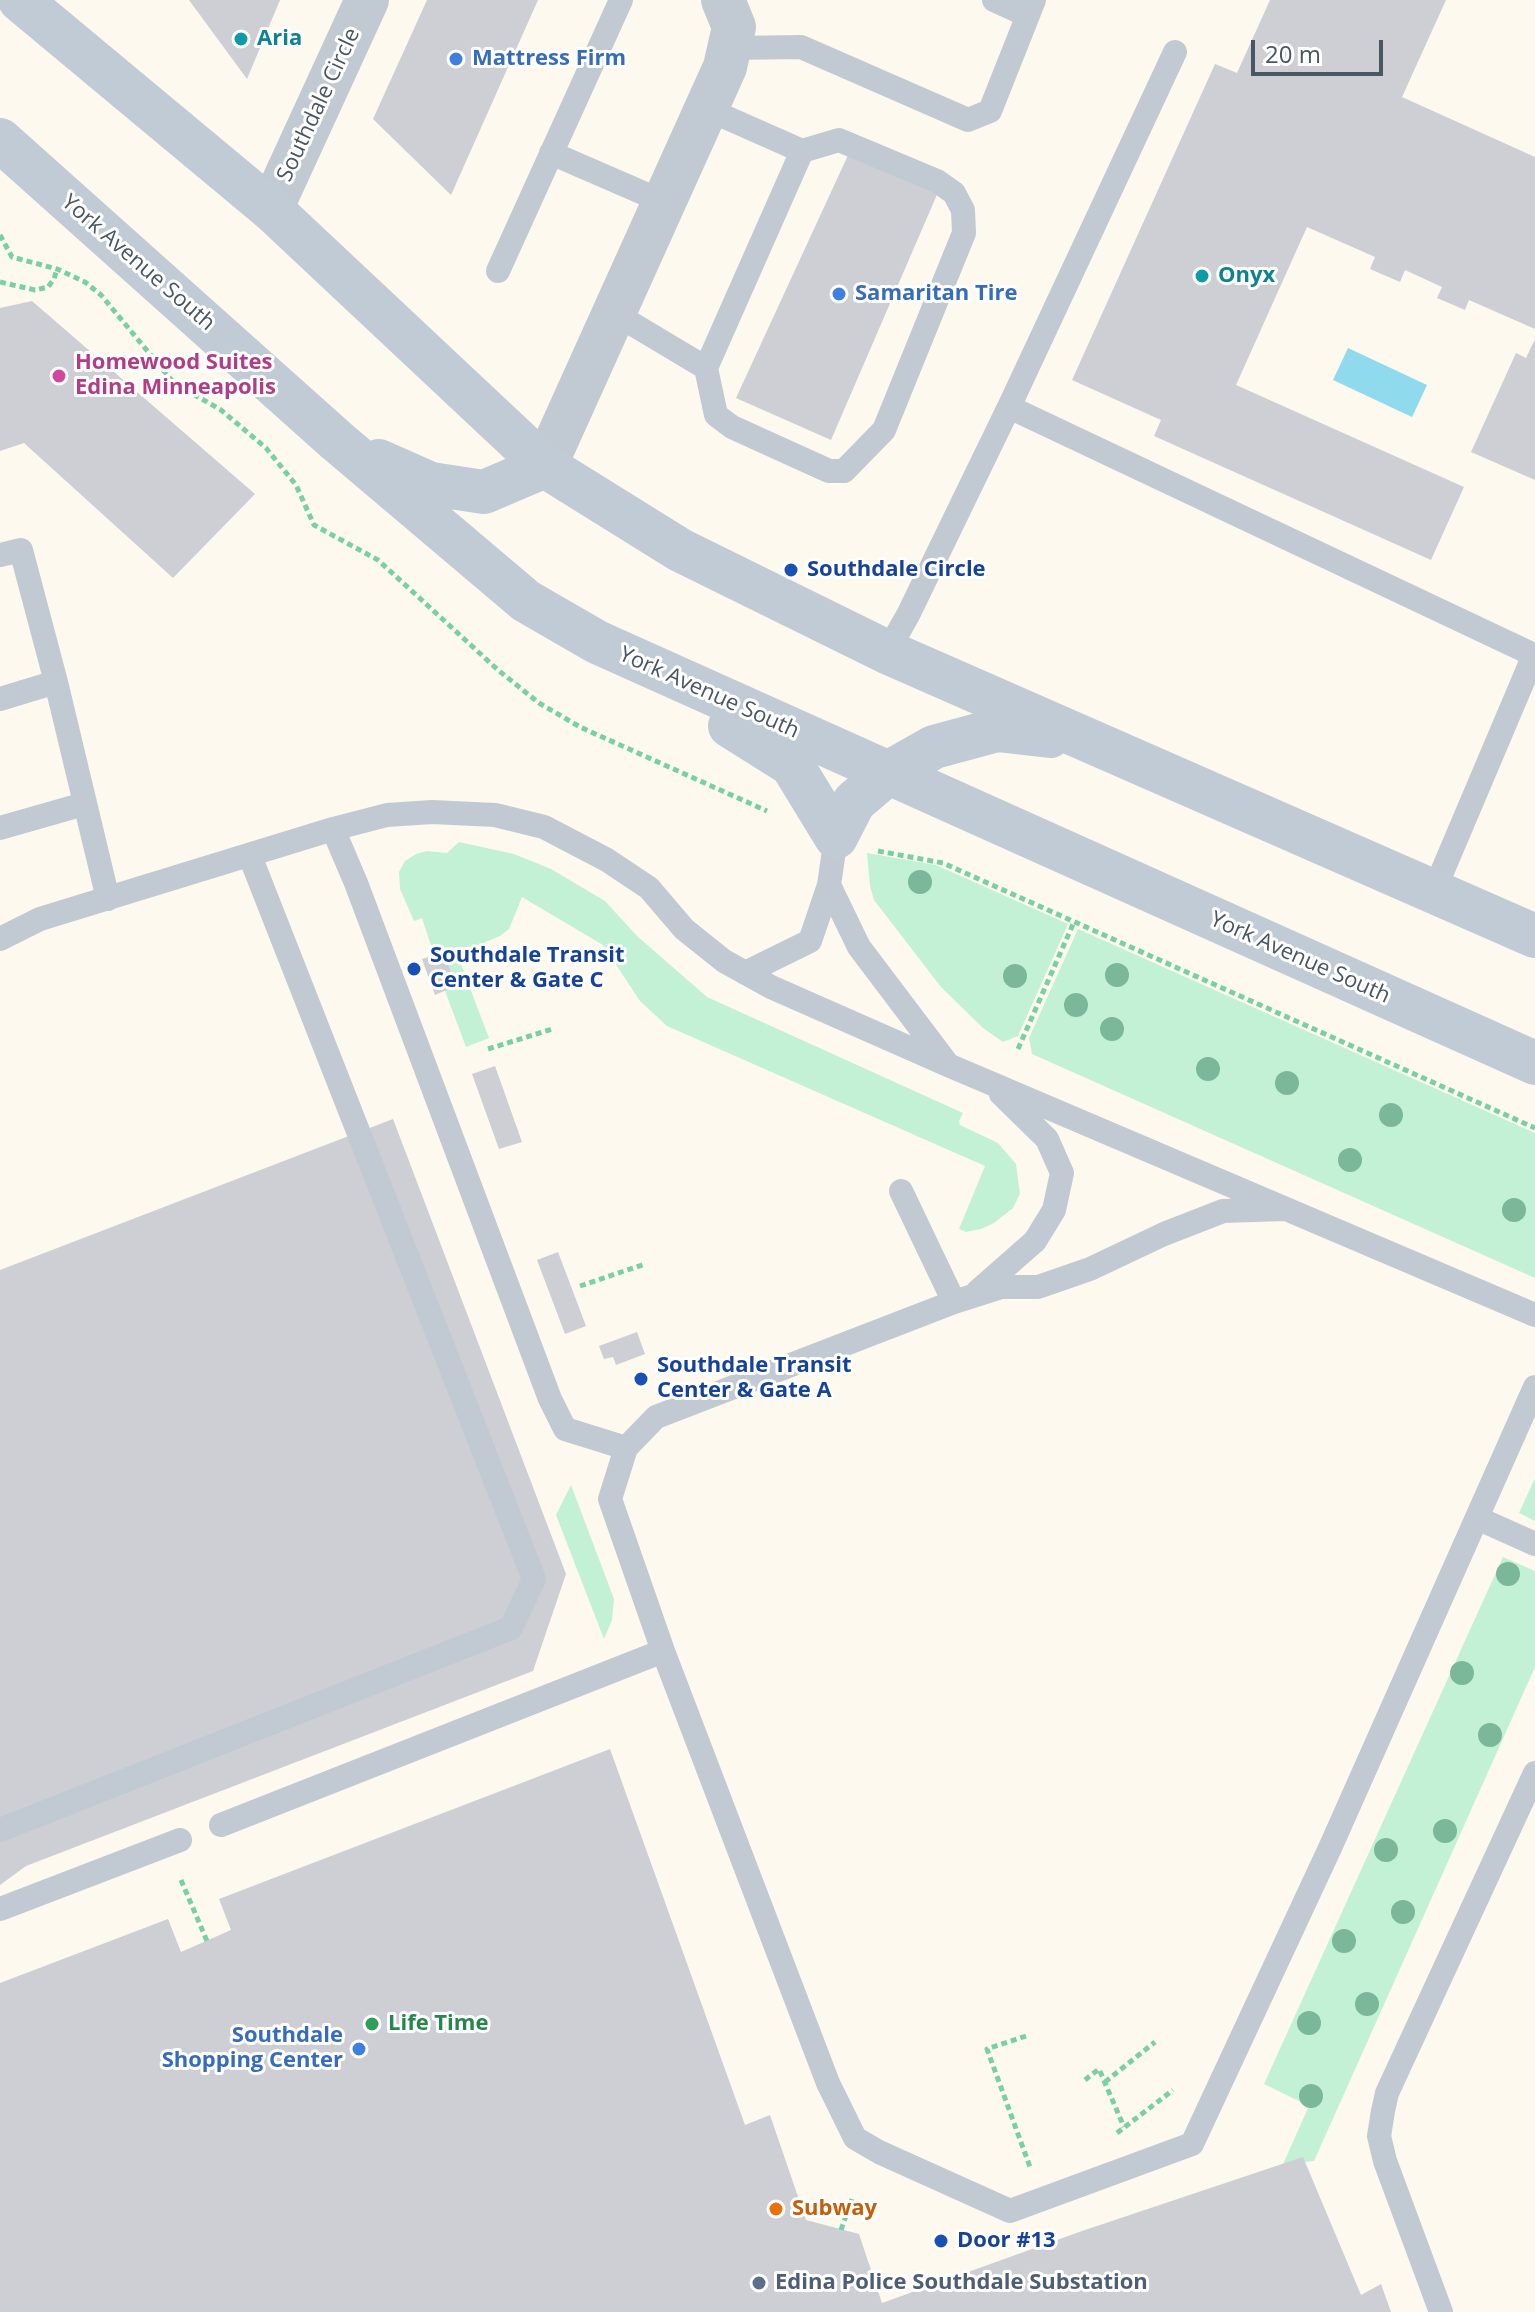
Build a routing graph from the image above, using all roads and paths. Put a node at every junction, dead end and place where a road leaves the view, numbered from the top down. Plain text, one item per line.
1 (20, 0) edge
2 (367, 0) edge
3 (621, 0) edge
4 (723, 0) edge
5 (994, 0) edge
6 (1030, 7) edge
7 (730, 48) junction
8 (1175, 52) dead end
9 (707, 109) junction
10 (0, 140) edge
11 (802, 151) junction
12 (551, 153) junction
13 (0, 174) edge
14 (61, 197) junction
15 (664, 202) junction
16 (271, 209) junction
17 (57, 269) dead end
18 (498, 271) dead end
19 (0, 282) edge
20 (614, 313) junction
21 (706, 368) junction
22 (1009, 407) junction
23 (337, 441) junction
24 (545, 466) junction
25 (0, 555) edge
26 (589, 637) junction
27 (887, 652) junction
28 (1535, 654) edge
29 (56, 682) junction
30 (0, 699) edge
31 (1092, 741) junction
32 (888, 773) junction
33 (84, 804) junction
34 (0, 828) edge
35 (333, 829) junction
36 (836, 837) junction
37 (250, 856) junction
38 (829, 885) junction
39 (1434, 891) junction
40 (108, 899) junction
41 (1075, 922) dead end
42 (1535, 936) edge
43 (0, 939) edge
44 (745, 973) junction
45 (552, 1029) dead end
46 (488, 1049) dead end
47 (1018, 1049) dead end
48 (1535, 1063) edge
49 (948, 1065) junction
50 (991, 1084) junction
51 (901, 1191) dead end
52 (1285, 1209) junction
53 (645, 1264) dead end
54 (580, 1286) dead end
55 (963, 1299) junction
56 (1535, 1315) edge
57 (1535, 1387) edge
58 (626, 1448) junction
59 (1477, 1518) junction
60 (1535, 1544) edge
61 (663, 1651) junction
62 (1535, 1773) edge
63 (221, 1825) dead end
64 (0, 1830) edge
65 (180, 1840) dead end
66 (181, 1880) dead end
67 (0, 1909) edge
68 (207, 1941) dead end
69 (1026, 2036) dead end
70 (1155, 2042) dead end
71 (1085, 2080) dead end
72 (1105, 2082) junction
73 (1173, 2090) dead end
74 (1124, 2127) junction
75 (1107, 2141) dead end
76 (1030, 2168) dead end
77 (852, 2199) dead end
78 (841, 2230) dead end
79 (1441, 2312) edge

1 - 16 street
2 - 16 street, Southdale Circle
3 - 12 lane
4 - 7 street
5 - 6 lane
6 - 7 lane
7 - 9 street
8 - 22 lane
9 - 11 lane
9 - 15 street
10 - 14 street, York Avenue South
11 - 21 lane
11 - 21 lane
12 - 15 lane
12 - 18 lane
13 - 14 street
14 - 23 street, York Avenue South
15 - 20 street
16 - 24 street
17 - 19 path
20 - 21 lane
20 - 24 street
22 - 27 lane
22 - 28 lane
23 - 24 street
23 - 26 street, York Avenue South
24 - 27 street
25 - 29 lane
26 - 32 street, York Avenue South
26 - 36 street
27 - 31 street
28 - 39 lane
29 - 30 lane
29 - 33 lane
31 - 32 street
31 - 39 street
32 - 36 street
32 - 48 street, York Avenue South
33 - 34 lane
33 - 40 lane
35 - 37 lane
35 - 44 lane
35 - 58 lane
36 - 38 lane
37 - 40 lane
37 - 64 lane
38 - 44 lane
38 - 49 lane
39 - 42 street
40 - 43 lane
41 - 47 path
44 - 49 lane
45 - 46 path
49 - 50 lane
50 - 52 lane
50 - 55 lane
51 - 55 lane
52 - 55 lane
52 - 56 lane
53 - 54 path
55 - 58 lane
57 - 59 lane
58 - 61 lane
59 - 60 lane
59 - 61 lane
61 - 63 lane
62 - 79 lane
65 - 67 lane
66 - 68 path
69 - 76 path
70 - 72 path
71 - 72 path
72 - 74 path
73 - 74 path
74 - 75 path
77 - 78 path

